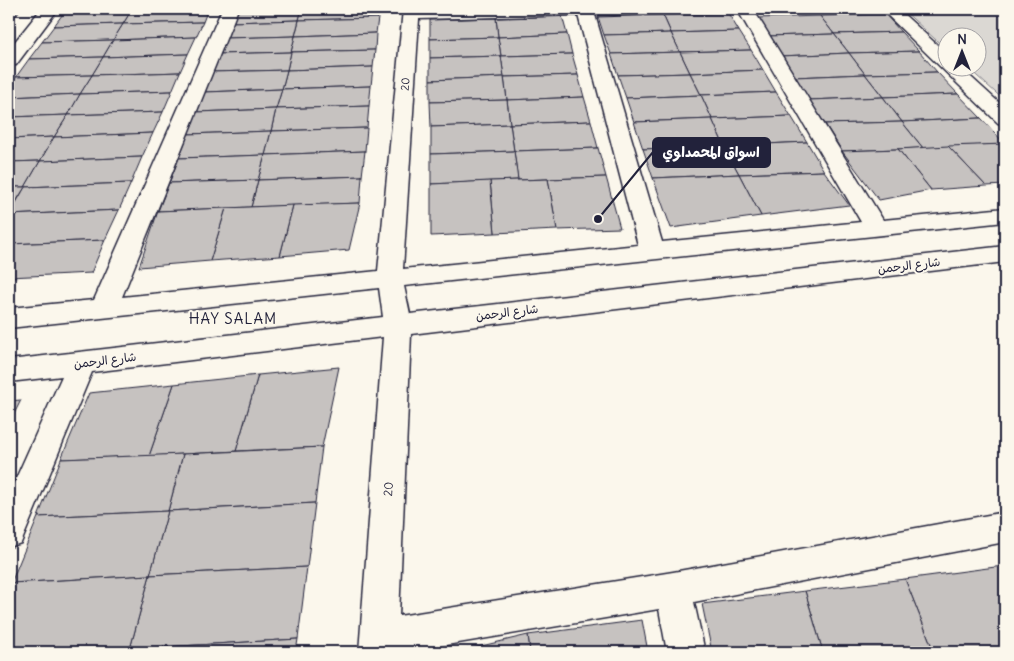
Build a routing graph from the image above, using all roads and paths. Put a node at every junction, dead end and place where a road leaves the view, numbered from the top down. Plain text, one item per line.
1 (50, 9) edge
2 (230, 9) edge
3 (636, 9) edge
4 (745, 9) edge
5 (889, 9) edge
6 (585, 10) junction
7 (410, 12) edge
8 (936, 54) edge
9 (9, 61) edge
10 (962, 78) edge
11 (1005, 119) edge
12 (1005, 215) edge
13 (876, 228) junction
14 (652, 251) junction
15 (1005, 254) edge
16 (390, 278) junction
17 (104, 308) junction
18 (9, 318) edge
19 (398, 326) junction
20 (82, 362) junction
21 (9, 371) edge
22 (1005, 527) edge
23 (9, 532) edge
24 (673, 589) junction
25 (378, 645) edge
26 (686, 652) edge

1 - 9 street
2 - 17 street
3 - 6 street
4 - 13 street
5 - 8 street
6 - 7 street
6 - 14 street
7 - 16 street, 20
10 - 11 street
12 - 13 street
13 - 14 street
14 - 16 street
15 - 19 street, شارع الرحمن
16 - 17 street
16 - 19 street, 20
17 - 18 street
19 - 20 street, شارع الرحمن
19 - 25 street, 20
20 - 21 street, شارع الرحمن
20 - 23 street
22 - 24 street
24 - 25 street
24 - 26 street

